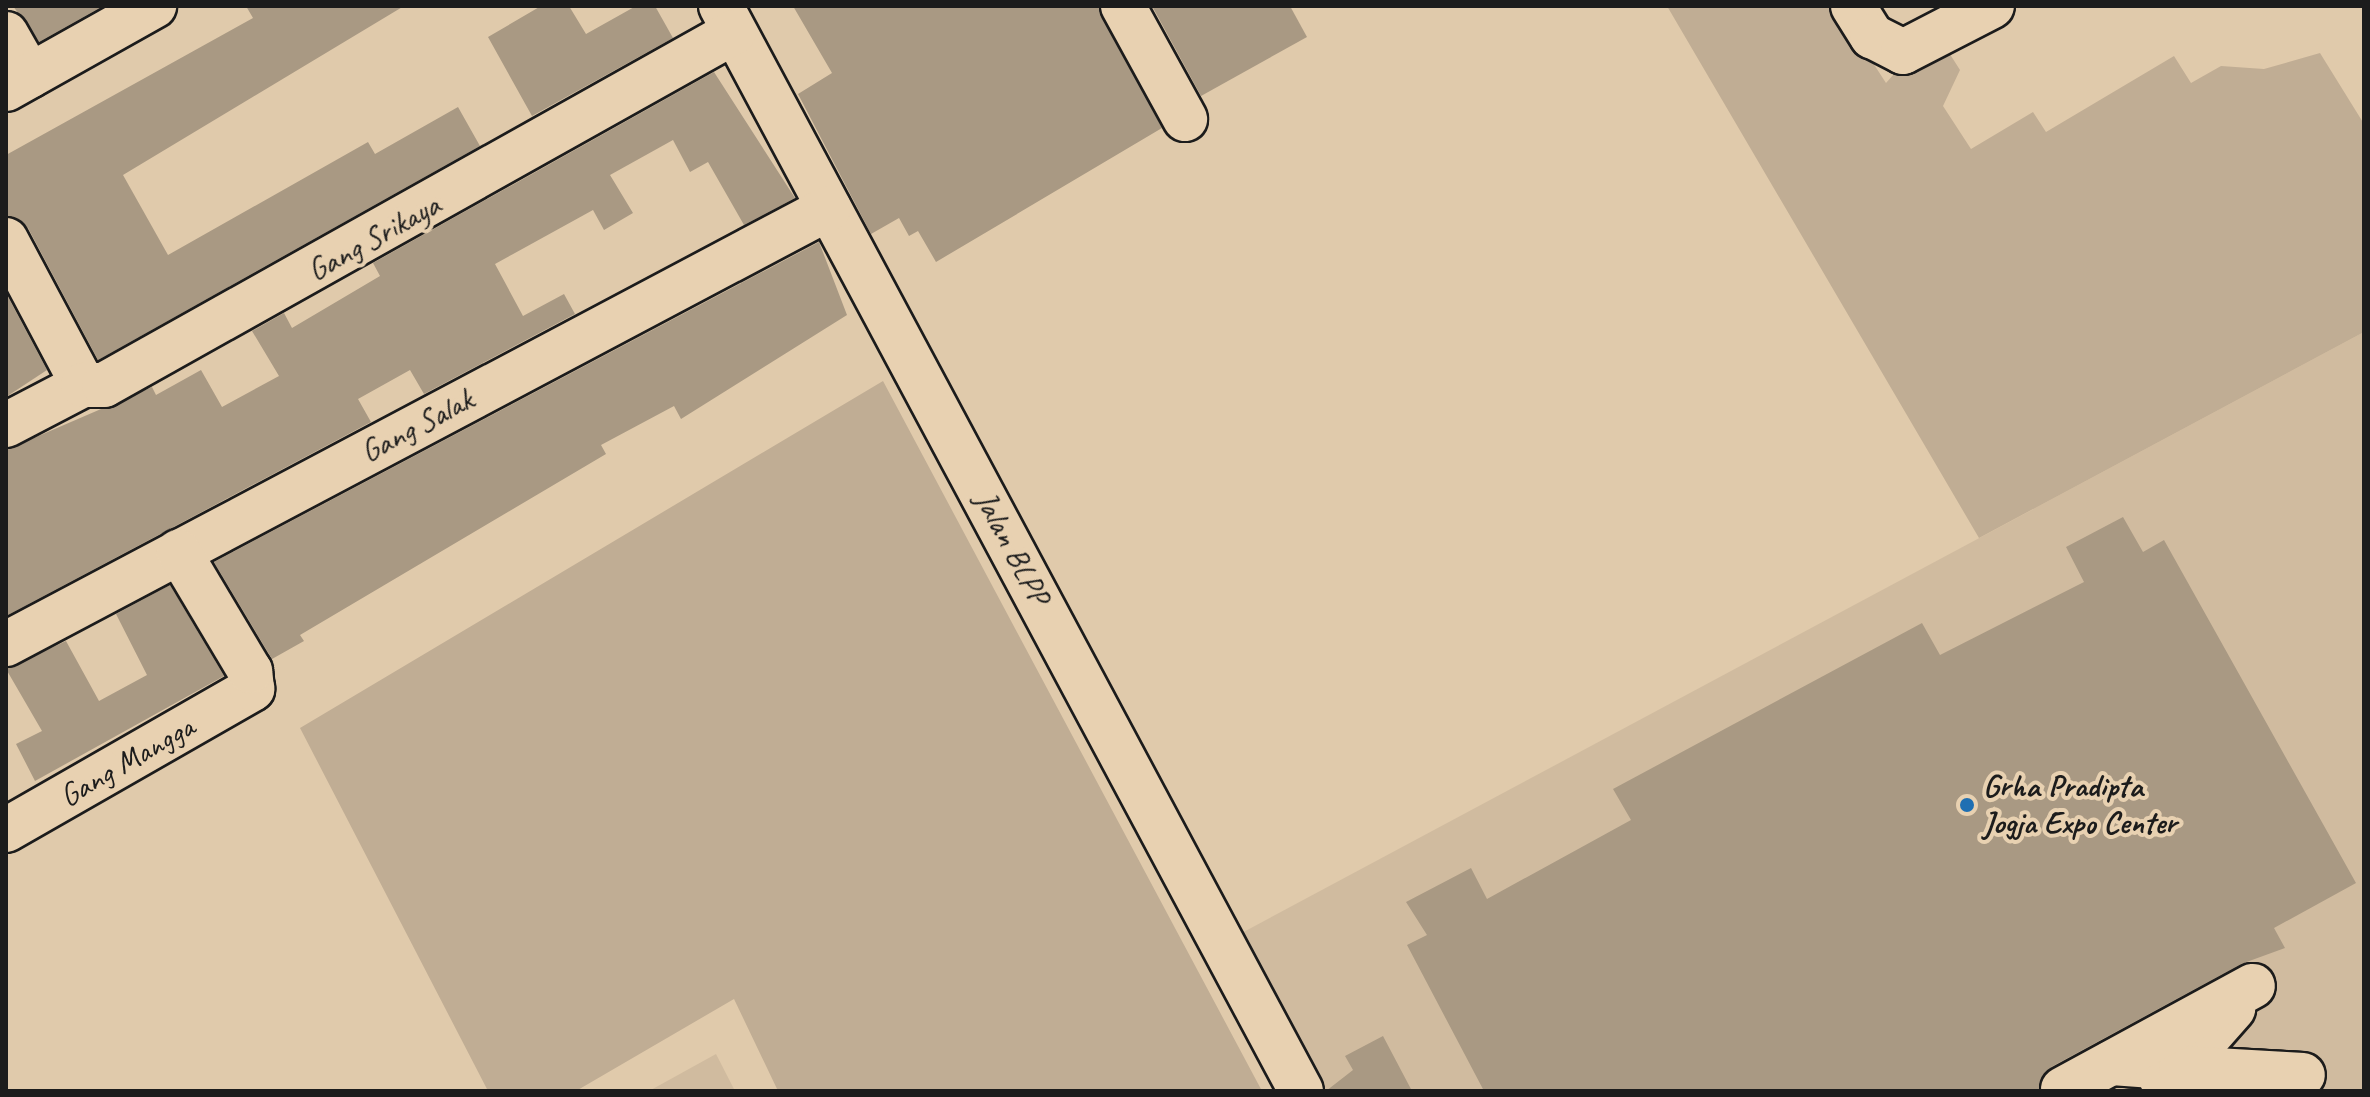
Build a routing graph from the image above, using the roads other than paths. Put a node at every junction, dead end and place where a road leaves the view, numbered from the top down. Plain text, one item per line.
1 (154, 6) edge
2 (1123, 6) edge
3 (1853, 6) edge
4 (1992, 6) edge
5 (728, 19) edge
6 (6, 34) edge
7 (18, 83) edge
8 (1185, 119) dead end
9 (829, 208) junction
10 (6, 240) edge
11 (83, 385) junction
12 (6, 425) edge
13 (179, 552) junction
14 (6, 644) edge
15 (6, 830) edge
16 (2181, 1068) junction
17 (2303, 1075) dead end
18 (2125, 1077) edge
19 (2063, 1089) edge
20 (1301, 1091) edge

1 - 7 street
2 - 8 street
3 - 4 street
5 - 9 street, Jalan BLPP
5 - 11 street, Gang Srikaya
6 - 7 street
9 - 13 street, Gang Salak
9 - 20 street, Jalan BLPP
10 - 11 street
11 - 12 street, Gang Srikaya
13 - 14 street, Gang Salak
13 - 15 street, Gang Mangga
16 - 17 street
16 - 18 street
16 - 18 street
18 - 19 street

